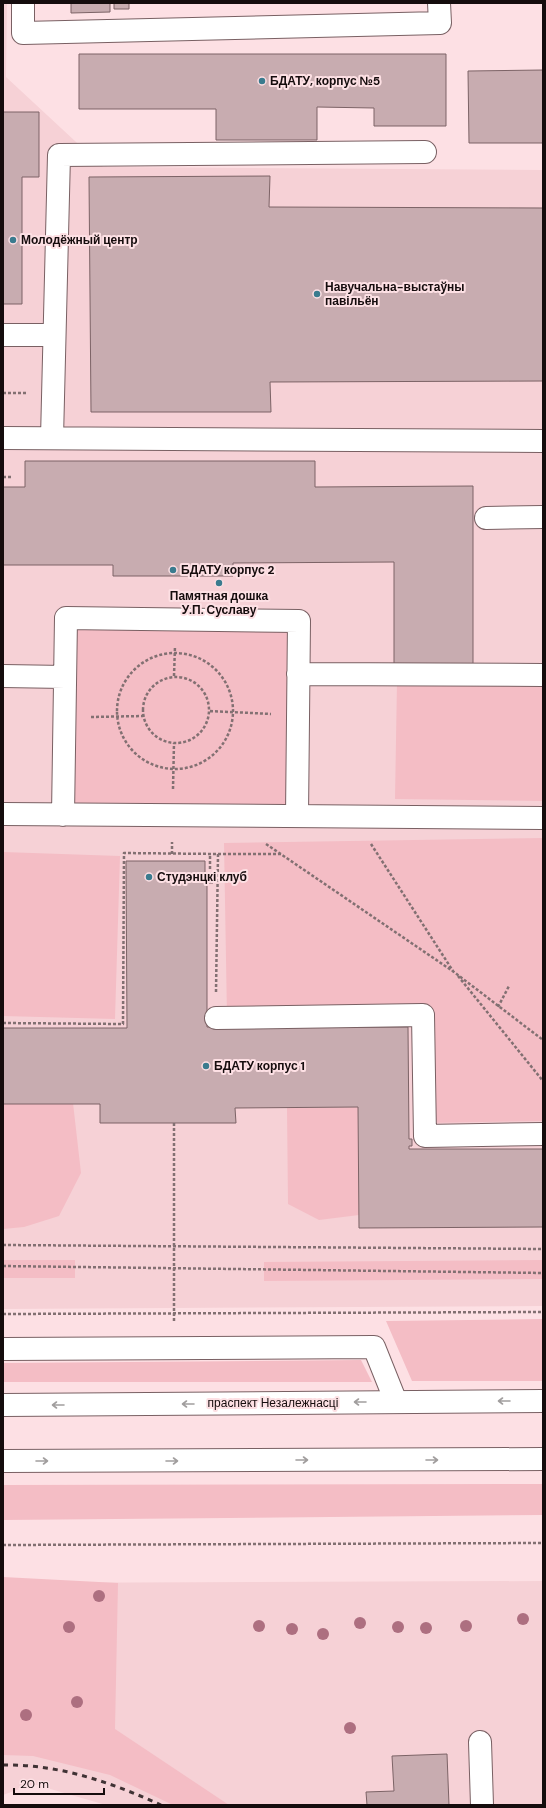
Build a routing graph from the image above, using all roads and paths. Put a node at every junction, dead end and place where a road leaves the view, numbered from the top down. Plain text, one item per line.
1 (24, 3) edge
2 (439, 3) edge
3 (425, 152) dead end
4 (3, 335) edge
5 (54, 336) junction
6 (3, 438) edge
7 (52, 438) junction
8 (543, 441) edge
9 (3, 477) edge
10 (14, 477) dead end
11 (543, 517) edge
12 (486, 518) dead end
13 (298, 674) junction
14 (543, 675) edge
15 (3, 676) edge
16 (65, 677) junction
17 (210, 711) junction
18 (233, 712) junction
19 (143, 716) junction
20 (298, 716) junction
21 (117, 717) junction
22 (64, 718) junction
23 (3, 814) edge
24 (63, 815) junction
25 (297, 816) junction
26 (353, 816) junction
27 (543, 818) edge
28 (264, 842) dead end
29 (218, 854) junction
30 (282, 854) junction
31 (210, 855) junction
32 (210, 869) dead end
33 (454, 972) junction
34 (510, 986) dead end
35 (498, 1007) junction
36 (216, 1018) joint
37 (3, 1023) edge
38 (543, 1040) edge
39 (543, 1081) edge
40 (174, 1123) dead end
41 (543, 1134) edge
42 (3, 1245) edge
43 (174, 1246) junction
44 (543, 1249) edge
45 (3, 1266) edge
46 (175, 1267) junction
47 (543, 1273) edge
48 (543, 1312) edge
49 (3, 1314) edge
50 (174, 1314) junction
51 (174, 1348) junction
52 (3, 1349) edge
53 (543, 1401) edge
54 (396, 1402) junction
55 (3, 1405) edge
56 (543, 1459) edge
57 (3, 1461) edge
58 (543, 1543) edge
59 (3, 1545) edge
60 (480, 1742) dead end
61 (482, 1805) edge

1 - 2 main road
3 - 5 main road
4 - 5 main road
5 - 7 main road
6 - 7 main road
7 - 8 main road
9 - 10 path
11 - 12 main road
13 - 14 main road
13 - 16 main road
13 - 20 main road
15 - 16 main road
16 - 22 main road
17 - 18 path
17 - 19 path
17 - 19 path
18 - 20 path
18 - 21 path
18 - 21 path
19 - 21 path
20 - 25 main road
21 - 22 path
22 - 24 main road
23 - 24 main road
24 - 25 main road
25 - 26 main road
26 - 27 main road
26 - 33 path
28 - 30 path
29 - 30 path
29 - 31 path
29 - 36 path
30 - 33 path
31 - 32 path
31 - 37 path
33 - 35 path
33 - 39 path
34 - 35 path
35 - 38 path
36 - 41 main road
40 - 43 path
42 - 43 path
43 - 44 path
43 - 46 path
45 - 46 path
46 - 47 path
46 - 50 path
48 - 50 path
49 - 50 path
50 - 51 path
51 - 52 main road
51 - 54 main road
53 -> 54 main road, праспект Незалежнасці
54 -> 55 main road, праспект Незалежнасці
57 -> 56 main road
58 - 59 path
60 - 61 main road

